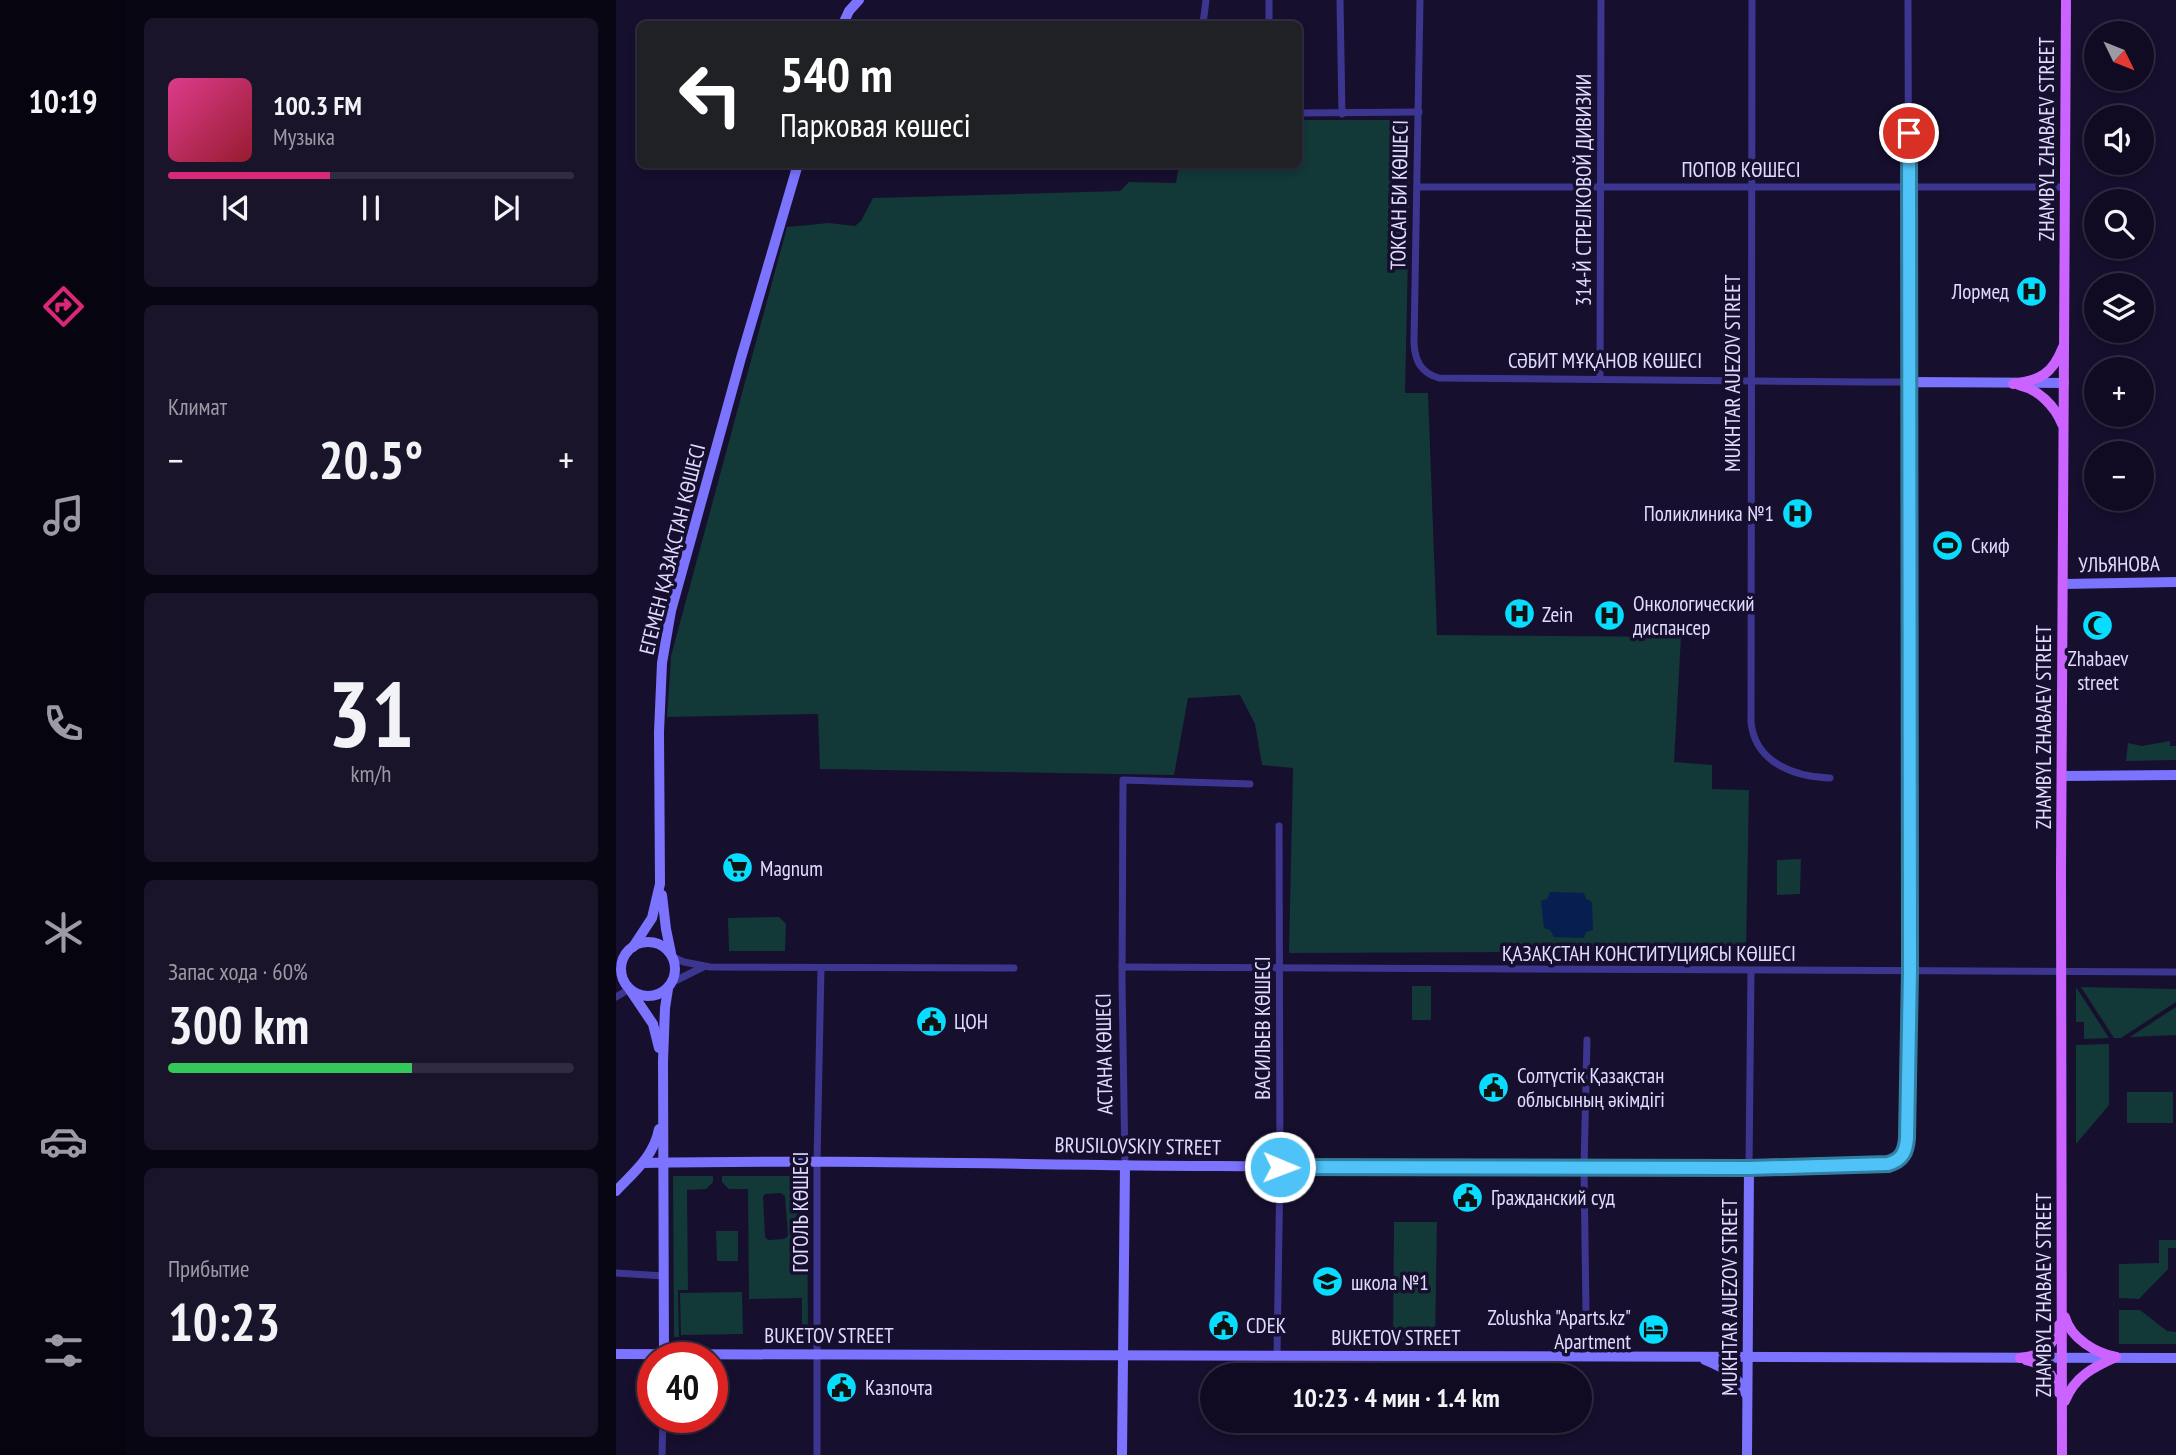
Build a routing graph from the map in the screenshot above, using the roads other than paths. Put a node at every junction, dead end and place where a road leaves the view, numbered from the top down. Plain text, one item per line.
1 (849, 0) edge
2 (859, 0) edge
3 (1206, 0) edge
4 (1269, 0) edge
5 (1340, 0) edge
6 (1420, 0) edge
7 (1601, 0) edge
8 (1752, 0) edge
9 (1908, 0) edge
10 (2066, 0) edge
11 (844, 21) edge
12 (844, 21) edge
13 (1203, 21) edge
14 (1269, 21) edge
15 (1419, 112) junction
16 (1302, 113) edge
17 (1342, 114) junction
18 (797, 168) edge
19 (1417, 187) junction
20 (1600, 187) junction
21 (1751, 187) junction
22 (1909, 187) junction
23 (2065, 187) junction
24 (2065, 338) junction
25 (1439, 378) joint
26 (1600, 379) junction
27 (1751, 380) junction
28 (1909, 382) junction
29 (2064, 383) junction
30 (2013, 384) junction
31 (2064, 430) junction
32 (2176, 582) edge
33 (2063, 584) junction
34 (2176, 775) edge
35 (2062, 776) junction
36 (1830, 778) dead end
37 (1250, 784) dead end
38 (1279, 826) dead end
39 (660, 884) junction
40 (631, 948) junction
41 (616, 956) edge
42 (672, 956) junction
43 (703, 967) junction
44 (1122, 967) junction
45 (821, 968) junction
46 (1014, 968) dead end
47 (1279, 968) junction
48 (1751, 971) junction
49 (1910, 971) junction
50 (2062, 972) junction
51 (2176, 972) edge
52 (616, 985) edge
53 (670, 985) junction
54 (629, 990) junction
55 (616, 997) edge
56 (1587, 1040) dead end
57 (659, 1117) junction
58 (817, 1162) junction
59 (644, 1163) junction
60 (663, 1163) junction
61 (1125, 1165) junction
62 (1280, 1167) junction
63 (1584, 1167) junction
64 (1749, 1168) junction
65 (664, 1181) junction
66 (616, 1191) edge
67 (616, 1273) edge
68 (664, 1276) junction
69 (2063, 1308) junction
70 (1587, 1314) dead end
71 (664, 1342) edge
72 (616, 1353) edge
73 (637, 1354) edge
74 (817, 1355) junction
75 (728, 1356) edge
76 (1123, 1356) junction
77 (1277, 1356) junction
78 (2116, 1357) junction
79 (1700, 1358) junction
80 (1748, 1358) junction
81 (2020, 1358) junction
82 (2062, 1358) junction
83 (2176, 1358) edge
84 (1748, 1404) junction
85 (2063, 1407) junction
86 (663, 1433) edge
87 (663, 1455) edge
88 (817, 1455) edge
89 (1122, 1455) edge
90 (1747, 1455) edge
91 (2062, 1455) edge

1 - 11 street
2 - 12 main road
3 - 13 street
4 - 14 street
5 - 17 street
6 - 15 street, ТОКСАН БИ КӨШЕСІ
7 - 20 street, 314-Й СТРЕЛКОВОЙ ДИВИЗИИ
8 - 21 street, MUKHTAR AUEZOV STREET
9 - 22 street
10 - 23 main road, ZHAMBYL ZHABAEV STREET
15 - 17 street
15 - 19 street, ТОКСАН БИ КӨШЕСІ
16 - 17 street
18 - 39 main road, ЕГЕМЕН ҚАЗАҚСТАН КӨШЕСІ
19 - 20 street, ПОПОВ КӨШЕСІ
19 - 25 street, ТОКСАН БИ КӨШЕСІ
20 - 21 street, ПОПОВ КӨШЕСІ
20 - 26 street, 314-Й СТРЕЛКОВОЙ ДИВИЗИИ
21 - 22 street, ПОПОВ КӨШЕСІ
21 - 27 street, MUKHTAR AUEZOV STREET
22 - 23 street, ПОПОВ КӨШЕСІ
22 - 28 street
23 - 24 main road, ZHAMBYL ZHABAEV STREET
24 - 29 main road, ZHAMBYL ZHABAEV STREET
24 - 30 main road
25 - 26 street, СӘБИТ МҰҚАНОВ КӨШЕСІ
26 - 27 street, СӘБИТ МҰҚАНОВ КӨШЕСІ
27 - 28 street, СӘБИТ МҰҚАНОВ КӨШЕСІ
27 - 36 street, MUKHTAR AUEZOV STREET
28 - 30 main road, СӘБИТ МҰҚАНОВ КӨШЕСІ
28 - 49 main road
29 - 30 main road, СӘБИТ МҰҚАНОВ КӨШЕСІ
29 - 31 main road, ZHAMBYL ZHABAEV STREET
30 - 31 main road
31 - 33 main road, ZHAMBYL ZHABAEV STREET
32 - 33 main road, УЛЬЯНОВА
33 - 35 main road, ZHAMBYL ZHABAEV STREET
34 - 35 main road
35 - 50 main road, ZHAMBYL ZHABAEV STREET
37 - 44 street, АСТАНА КӨШЕСІ
38 - 47 street, ВАСИЛЬЕВ КӨШЕСІ
39 - 40 main road, ЕГЕМЕН ҚАЗАҚСТАН КӨШЕСІ
39 - 42 main road
40 - 41 main road
40 - 42 main road
40 - 54 main road
42 - 43 street
42 - 53 main road
43 - 45 street
43 - 53 street
44 - 47 street, ҚАЗАҚСТАН КОНСТИТУЦИЯСЫ КӨШЕСІ
44 - 61 street, АСТАНА КӨШЕСІ
45 - 46 street
45 - 58 street, ГОГОЛЬ КӨШЕСІ
47 - 48 street, ҚАЗАҚСТАН КОНСТИТУЦИЯСЫ КӨШЕСІ
47 - 62 street, ВАСИЛЬЕВ КӨШЕСІ
48 - 49 street, ҚАЗАҚСТАН КОНСТИТУЦИЯСЫ КӨШЕСІ
48 - 64 street, MUKHTAR AUEZOV STREET
49 - 50 street, ҚАЗАҚСТАН КОНСТИТУЦИЯСЫ КӨШЕСІ
49 - 64 main road, BRUSILOVSKIY STREET
50 - 51 street, ҚАЗАҚСТАН КОНСТИТУЦИЯСЫ КӨШЕСІ
50 - 69 main road, ZHAMBYL ZHABAEV STREET
52 - 54 main road
53 - 54 main road
53 - 60 main road
54 - 55 street
54 - 57 main road
56 - 63 street
57 - 59 main road
57 - 60 main road
58 - 60 main road, BRUSILOVSKIY STREET
58 - 61 main road, BRUSILOVSKIY STREET
58 - 74 street, ГОГОЛЬ КӨШЕСІ
59 - 60 main road, BRUSILOVSKIY STREET
59 - 65 main road
59 - 66 main road
60 - 65 main road
61 - 62 main road, BRUSILOVSKIY STREET
61 - 76 main road, АСТАНА КӨШЕСІ
62 - 63 main road, BRUSILOVSKIY STREET
62 - 77 street, ВАСИЛЬЕВ КӨШЕСІ
63 - 64 main road, BRUSILOVSKIY STREET
63 - 70 street
64 - 80 main road, MUKHTAR AUEZOV STREET
65 - 68 main road
67 - 68 street
68 - 71 main road
69 - 78 main road
69 - 81 main road
69 - 82 main road, ZHAMBYL ZHABAEV STREET
72 - 73 main road, BUKETOV STREET
74 - 75 main road, BUKETOV STREET
74 - 76 main road, BUKETOV STREET
74 - 88 street, ГОГОЛЬ КӨШЕСІ
76 - 77 main road, BUKETOV STREET
76 - 89 main road, АСТАНА КӨШЕСІ
77 - 79 main road, BUKETOV STREET
78 - 82 main road, BUKETOV STREET
78 - 83 main road, BUKETOV STREET
78 - 85 main road
79 - 80 main road, BUKETOV STREET
79 - 84 main road
80 - 81 main road, BUKETOV STREET
80 - 84 main road, MUKHTAR AUEZOV STREET
81 - 82 main road, BUKETOV STREET
81 - 85 main road
82 - 85 main road, ZHAMBYL ZHABAEV STREET
84 - 90 main road, MUKHTAR AUEZOV STREET
85 - 91 main road, ZHAMBYL ZHABAEV STREET
86 - 87 street

